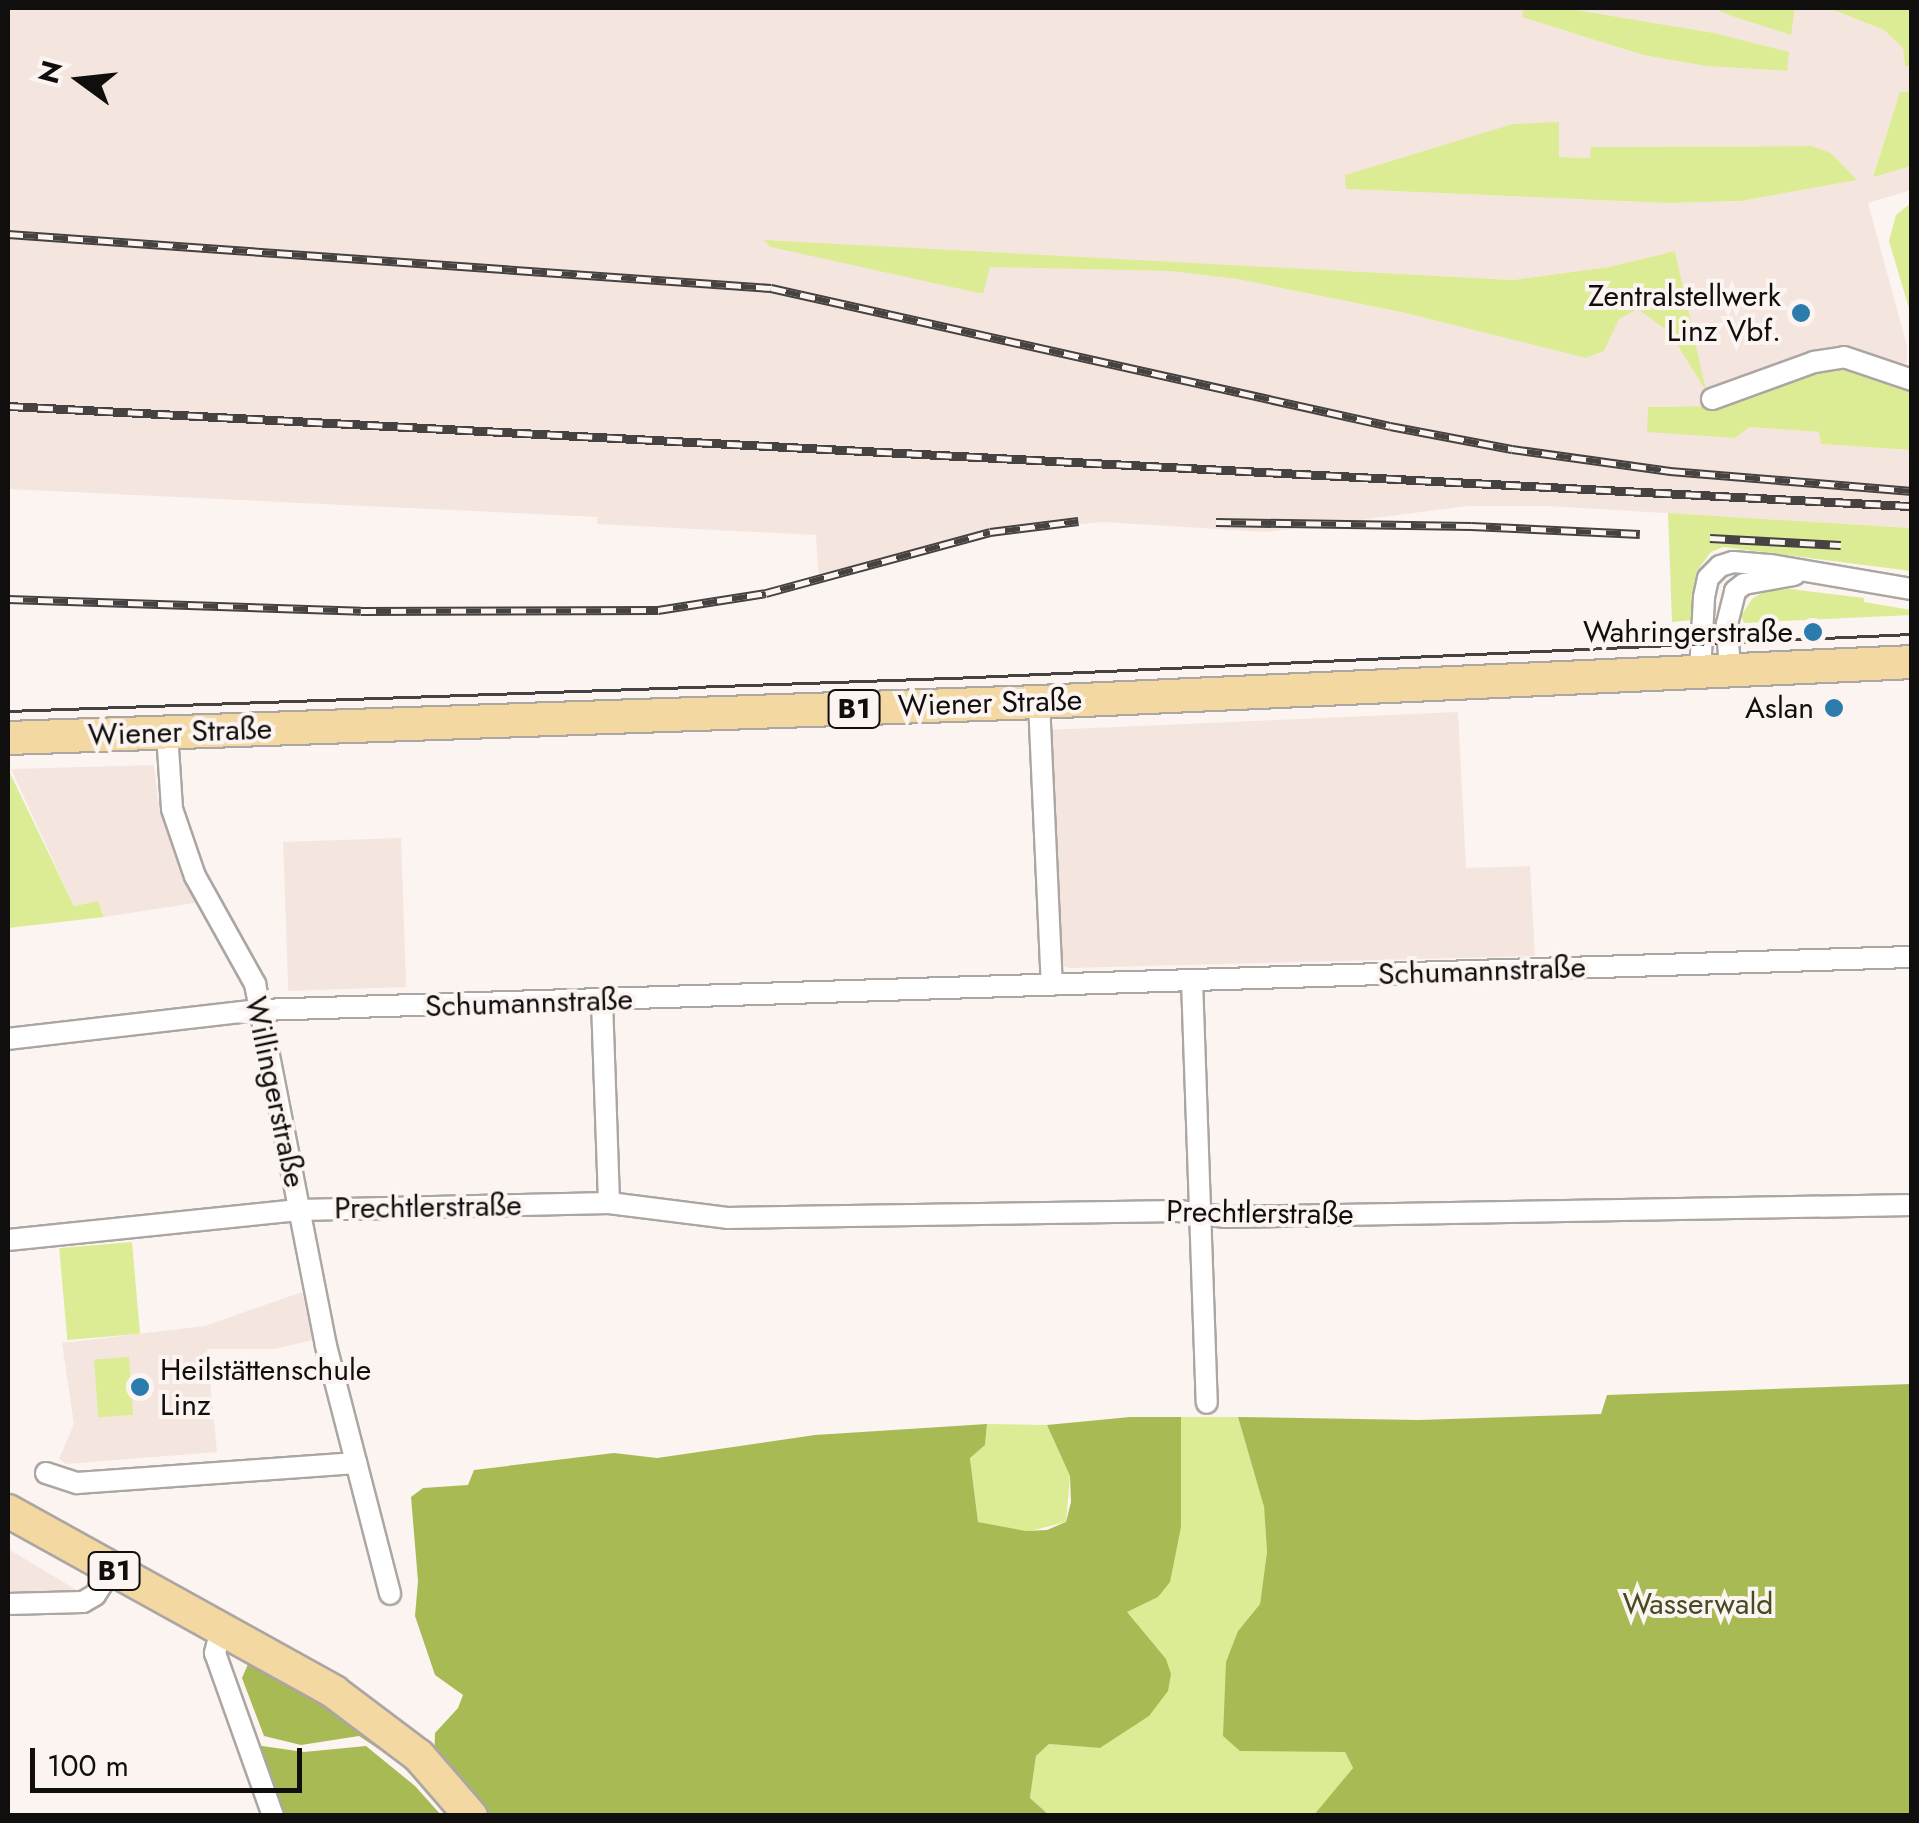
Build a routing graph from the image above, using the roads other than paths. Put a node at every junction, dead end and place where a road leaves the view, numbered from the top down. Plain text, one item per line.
1 (1912, 380) edge
2 (1712, 398) dead end
3 (1810, 574) junction
4 (1912, 589) edge
5 (1912, 662) edge
6 (1715, 671) junction
7 (1039, 702) junction
8 (167, 733) junction
9 (8, 738) edge
10 (1912, 958) edge
11 (1192, 980) junction
12 (1052, 985) junction
13 (602, 1001) junction
14 (260, 1010) junction
15 (8, 1040) edge
16 (609, 1203) junction
17 (1912, 1204) edge
18 (300, 1210) junction
19 (1200, 1214) junction
20 (8, 1240) edge
21 (1206, 1403) dead end
22 (356, 1463) junction
23 (46, 1473) dead end
24 (8, 1511) edge
25 (111, 1570) junction
26 (390, 1594) dead end
27 (8, 1604) edge
28 (221, 1629) junction
29 (274, 1816) edge
30 (471, 1816) edge

1 - 2 street
3 - 4 street
3 - 6 street
3 - 6 street
5 - 6 main road, Wiener Straße / B1
6 - 7 main road, Wiener Straße / B1
7 - 8 main road, Wiener Straße / B1
7 - 12 street
8 - 9 main road, Wiener Straße / B1
8 - 14 street, Willingerstraße
10 - 11 street, Schumannstraße
11 - 12 street, Schumannstraße
11 - 19 street
12 - 13 street, Schumannstraße
13 - 14 street, Schumannstraße
13 - 16 street
14 - 15 street, Schumannstraße
14 - 18 street, Willingerstraße
16 - 18 street, Prechtlerstraße
16 - 19 street, Prechtlerstraße
17 - 19 street, Prechtlerstraße
18 - 20 street, Prechtlerstraße
18 - 22 street, Willingerstraße
19 - 21 street
22 - 23 street
22 - 26 street, Willingerstraße
24 - 25 main road, B1
25 - 27 street
25 - 28 main road, B1
28 - 29 street
28 - 30 main road, B1

